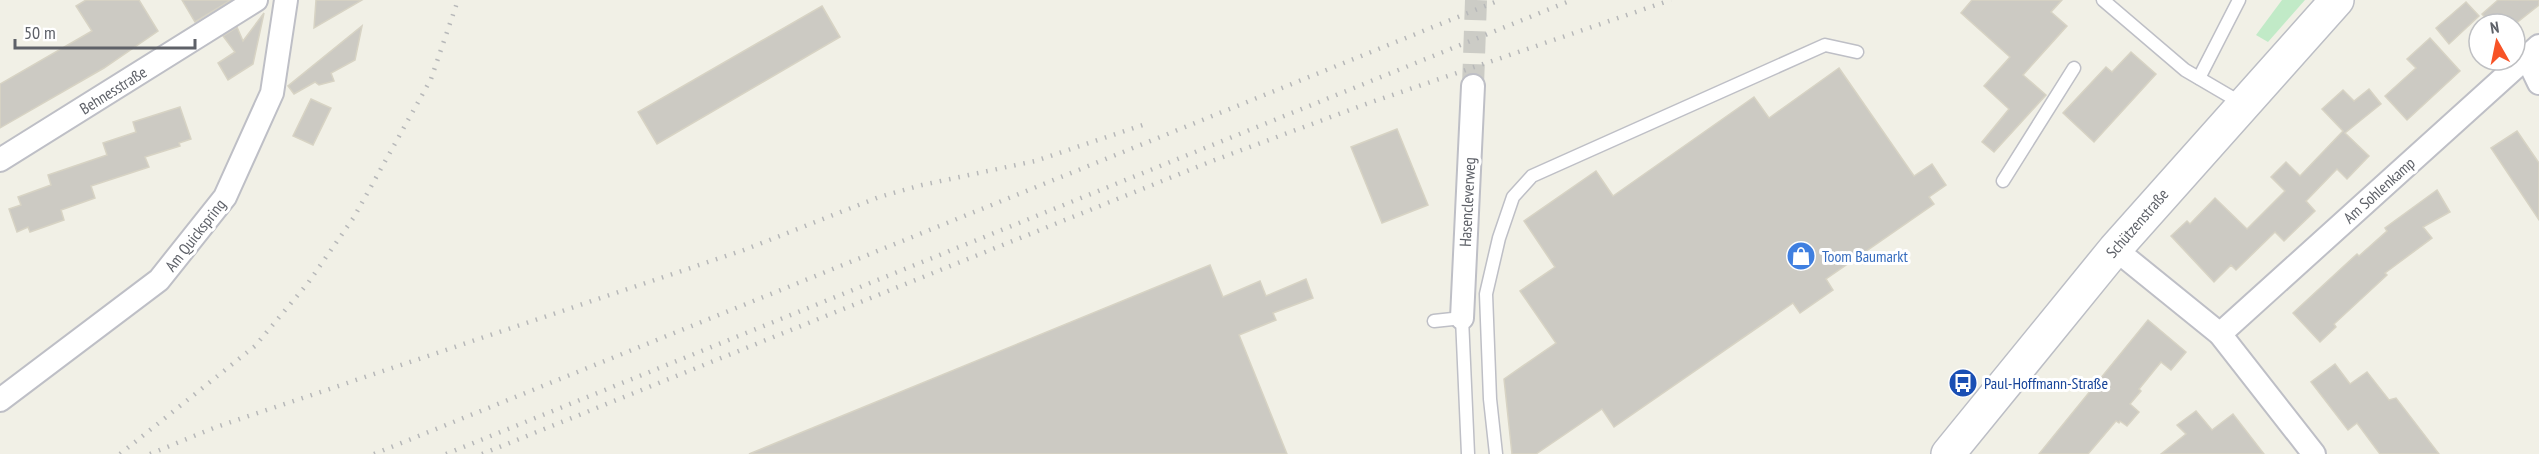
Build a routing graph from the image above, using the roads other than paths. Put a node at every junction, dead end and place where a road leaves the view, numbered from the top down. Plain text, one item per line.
1 (256, 0) edge
2 (286, 0) edge
3 (2103, 0) edge
4 (2239, 0) edge
5 (2337, 0) edge
6 (2532, 51) edge
7 (1857, 52) dead end
8 (2074, 68) dead end
9 (2199, 78) junction
10 (2539, 82) edge
11 (1473, 86) tunnel mouth
12 (2244, 105) junction
13 (0, 160) edge
14 (2003, 181) dead end
15 (2115, 249) junction
16 (1462, 318) junction
17 (1434, 321) dead end
18 (2220, 334) junction
19 (0, 400) edge
20 (1468, 454) edge
21 (1496, 454) edge
22 (1948, 454) edge
23 (2314, 454) edge

1 - 13 street, Behnesstraße
2 - 19 street, Am Quickspring
3 - 9 lane
4 - 9 lane
5 - 12 main road, Schützenstraße
6 - 10 street
6 - 18 street, Am Sohlenkamp
7 - 21 lane
8 - 14 lane
9 - 12 lane
11 - 16 street, Hasencleverweg
12 - 15 main road, Schützenstraße
15 - 18 street
15 - 22 main road, Schützenstraße
16 - 17 lane
16 - 20 lane, Hasencleverweg
18 - 23 street

